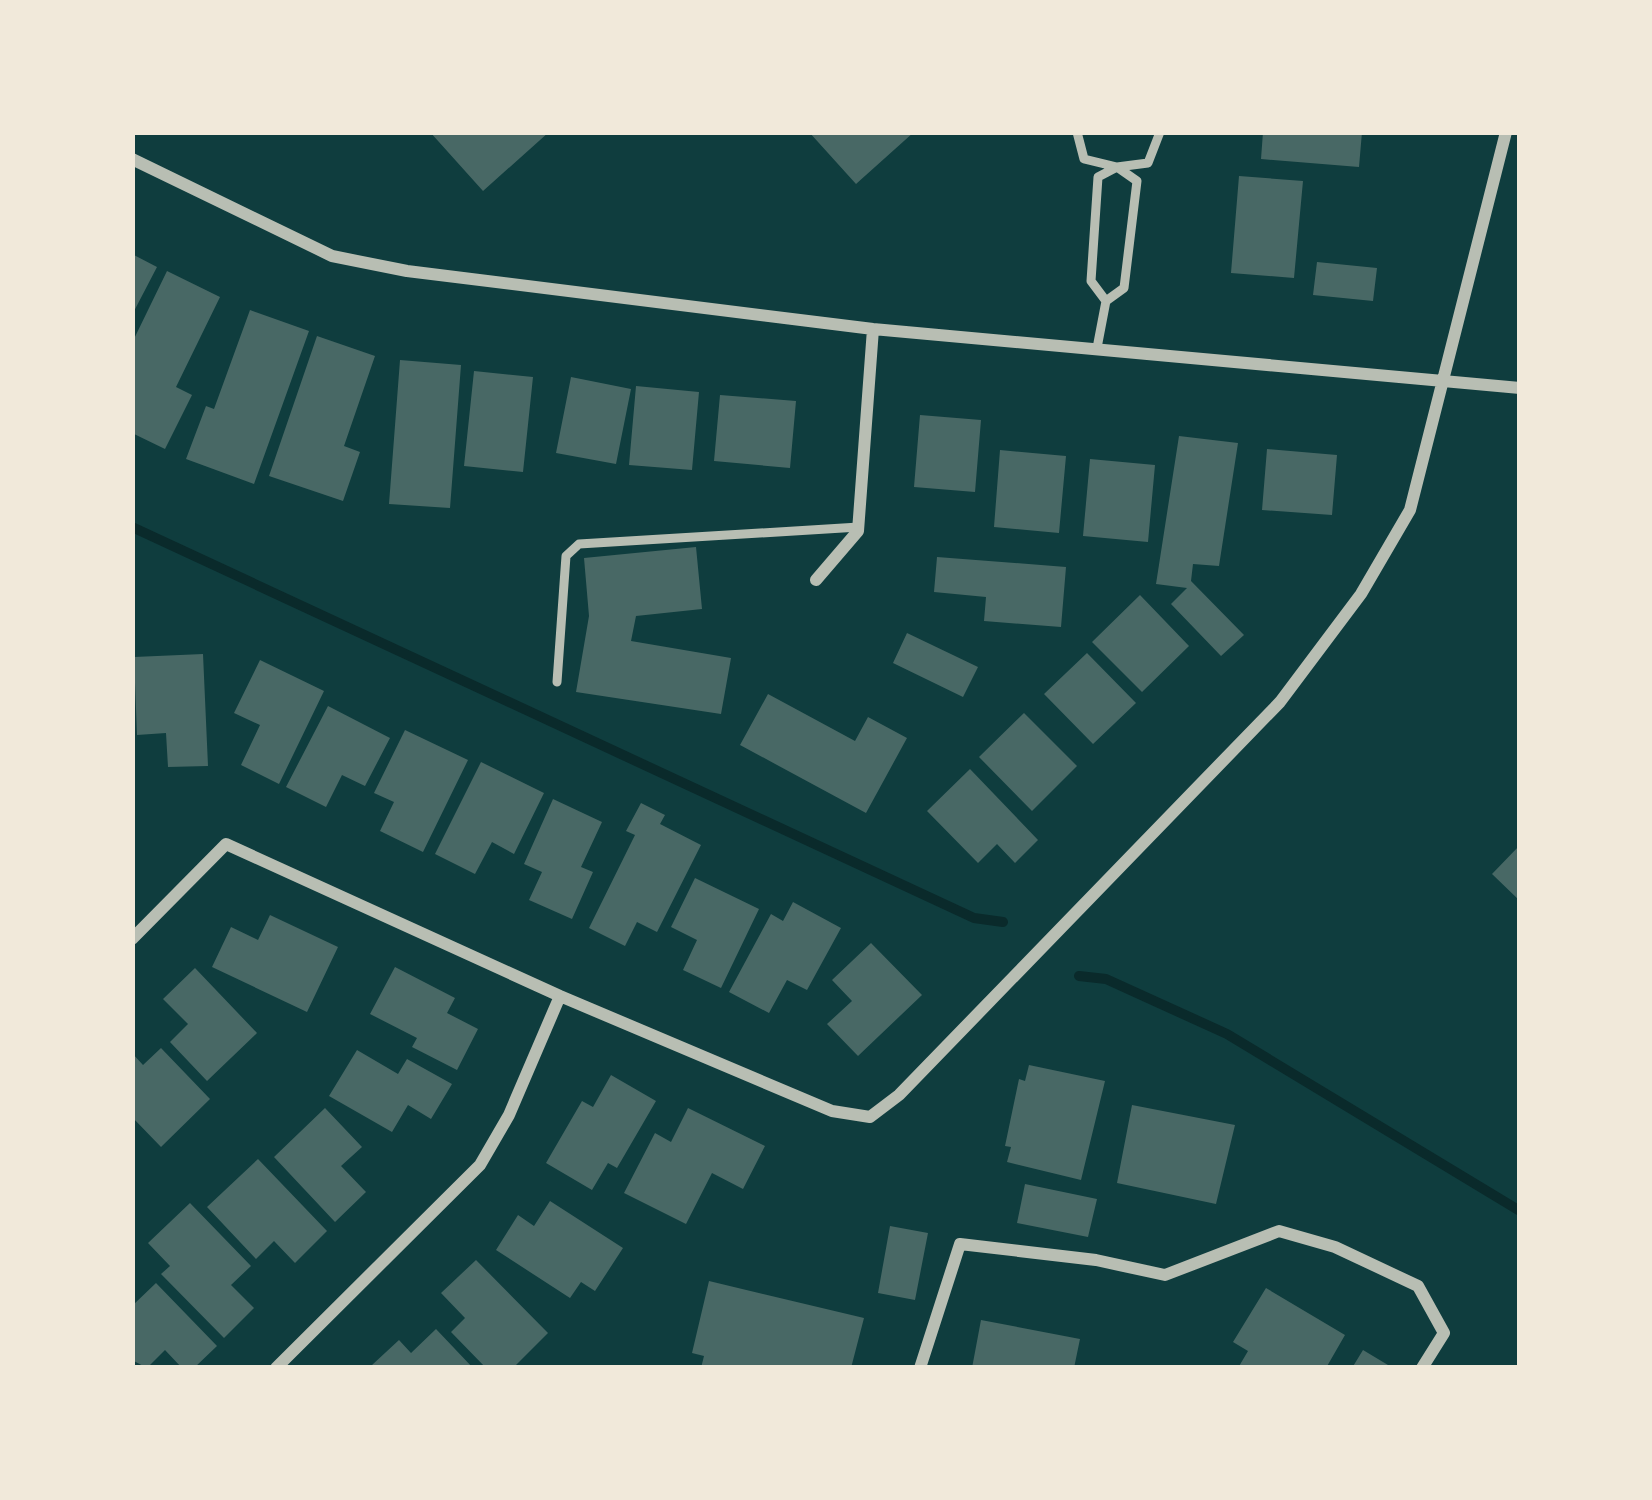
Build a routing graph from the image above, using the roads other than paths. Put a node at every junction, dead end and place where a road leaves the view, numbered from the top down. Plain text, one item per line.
1 (1077, 132) edge
2 (1160, 132) edge
3 (1506, 132) edge
4 (132, 159) edge
5 (1117, 166) junction
6 (1106, 301) junction
7 (873, 329) junction
8 (1097, 348) junction
9 (1439, 380) junction
10 (1520, 388) edge
11 (859, 527) junction
12 (816, 580) dead end
13 (557, 682) dead end
14 (132, 939) edge
15 (560, 996) junction
16 (277, 1368) edge
17 (920, 1368) edge
18 (1422, 1368) edge

1 - 5 lane
2 - 5 lane
3 - 9 street
4 - 7 street
5 - 6 lane
5 - 6 lane
6 - 8 lane
7 - 8 street
7 - 11 street
8 - 9 street
9 - 10 street
9 - 15 street
11 - 12 street
11 - 13 lane
14 - 15 street
15 - 16 street
17 - 18 street

